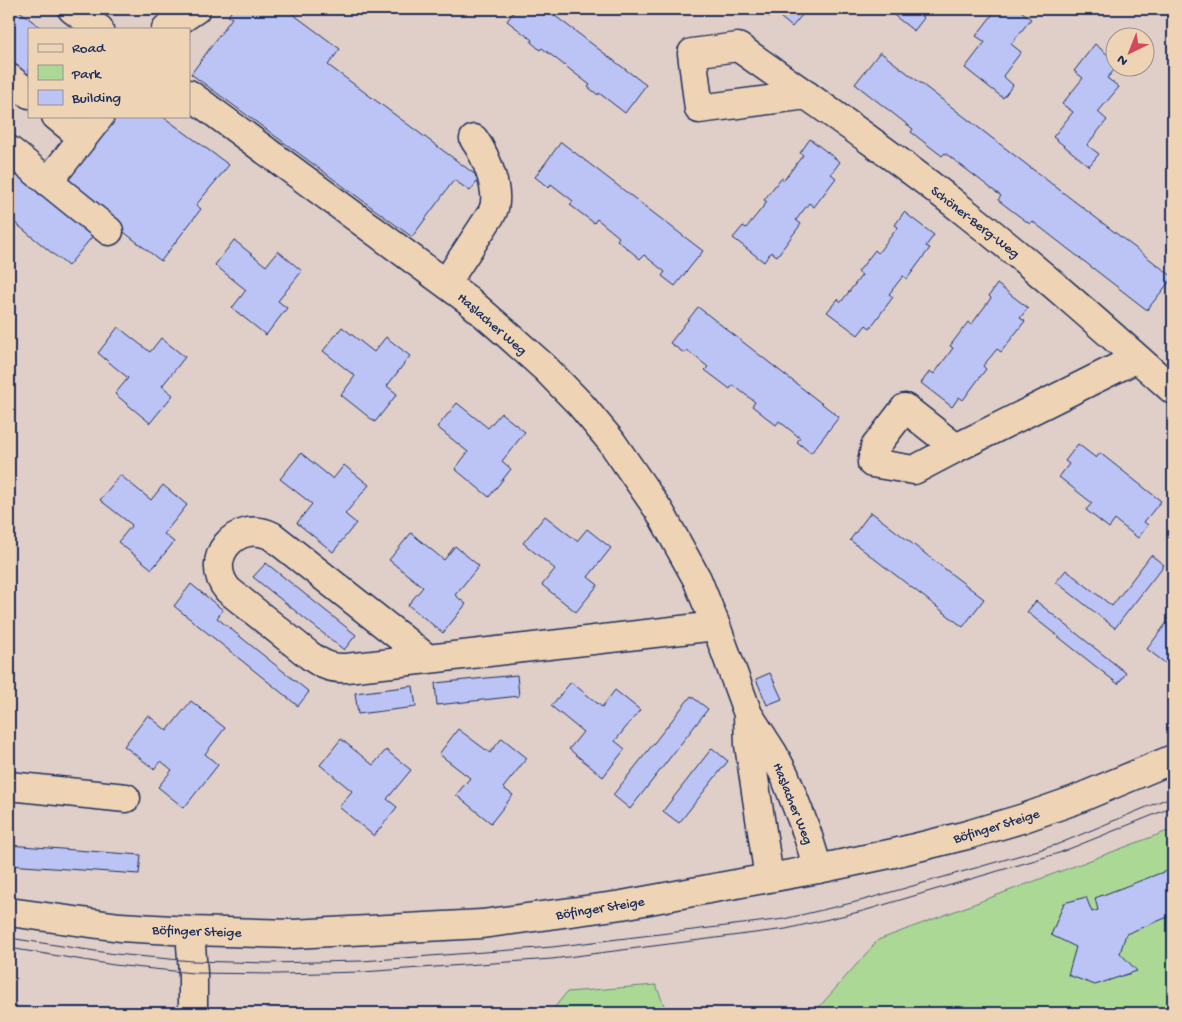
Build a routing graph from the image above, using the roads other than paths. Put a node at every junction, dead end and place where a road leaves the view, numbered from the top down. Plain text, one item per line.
1 (72, 9) edge
2 (196, 9) edge
3 (104, 22) edge
4 (167, 28) edge
5 (9, 78) edge
6 (28, 93) edge
7 (190, 95) edge
8 (806, 95) dead end
9 (58, 118) edge
10 (98, 118) edge
11 (83, 138) junction
12 (474, 139) dead end
13 (9, 150) edge
14 (48, 182) junction
15 (109, 231) dead end
16 (446, 284) junction
17 (1137, 358) junction
18 (1173, 390) edge
19 (956, 448) dead end
20 (716, 626) junction
21 (428, 659) junction
22 (748, 714) junction
23 (1173, 759) edge
24 (9, 786) edge
25 (126, 798) dead end
26 (818, 869) junction
27 (770, 878) junction
28 (9, 912) edge
29 (190, 931) junction
30 (193, 1013) edge

1 - 3 street
2 - 4 street
5 - 6 street
7 - 16 street, Haslacher Weg
8 - 17 street, Schöner-Berg-Weg
9 - 11 street
10 - 11 street
11 - 14 street
12 - 16 street
13 - 14 street
14 - 15 street
16 - 20 street, Haslacher Weg
17 - 18 street, Schöner-Berg-Weg
17 - 19 street
20 - 21 street
20 - 22 street, Haslacher Weg
21 - 21 street
22 - 26 street, Haslacher Weg
22 - 27 street, Haslacher Weg
23 - 26 street, Böfinger Steige
24 - 25 street
26 - 27 street, Böfinger Steige
27 - 29 street, Böfinger Steige
28 - 29 street, Böfinger Steige
29 - 30 street

